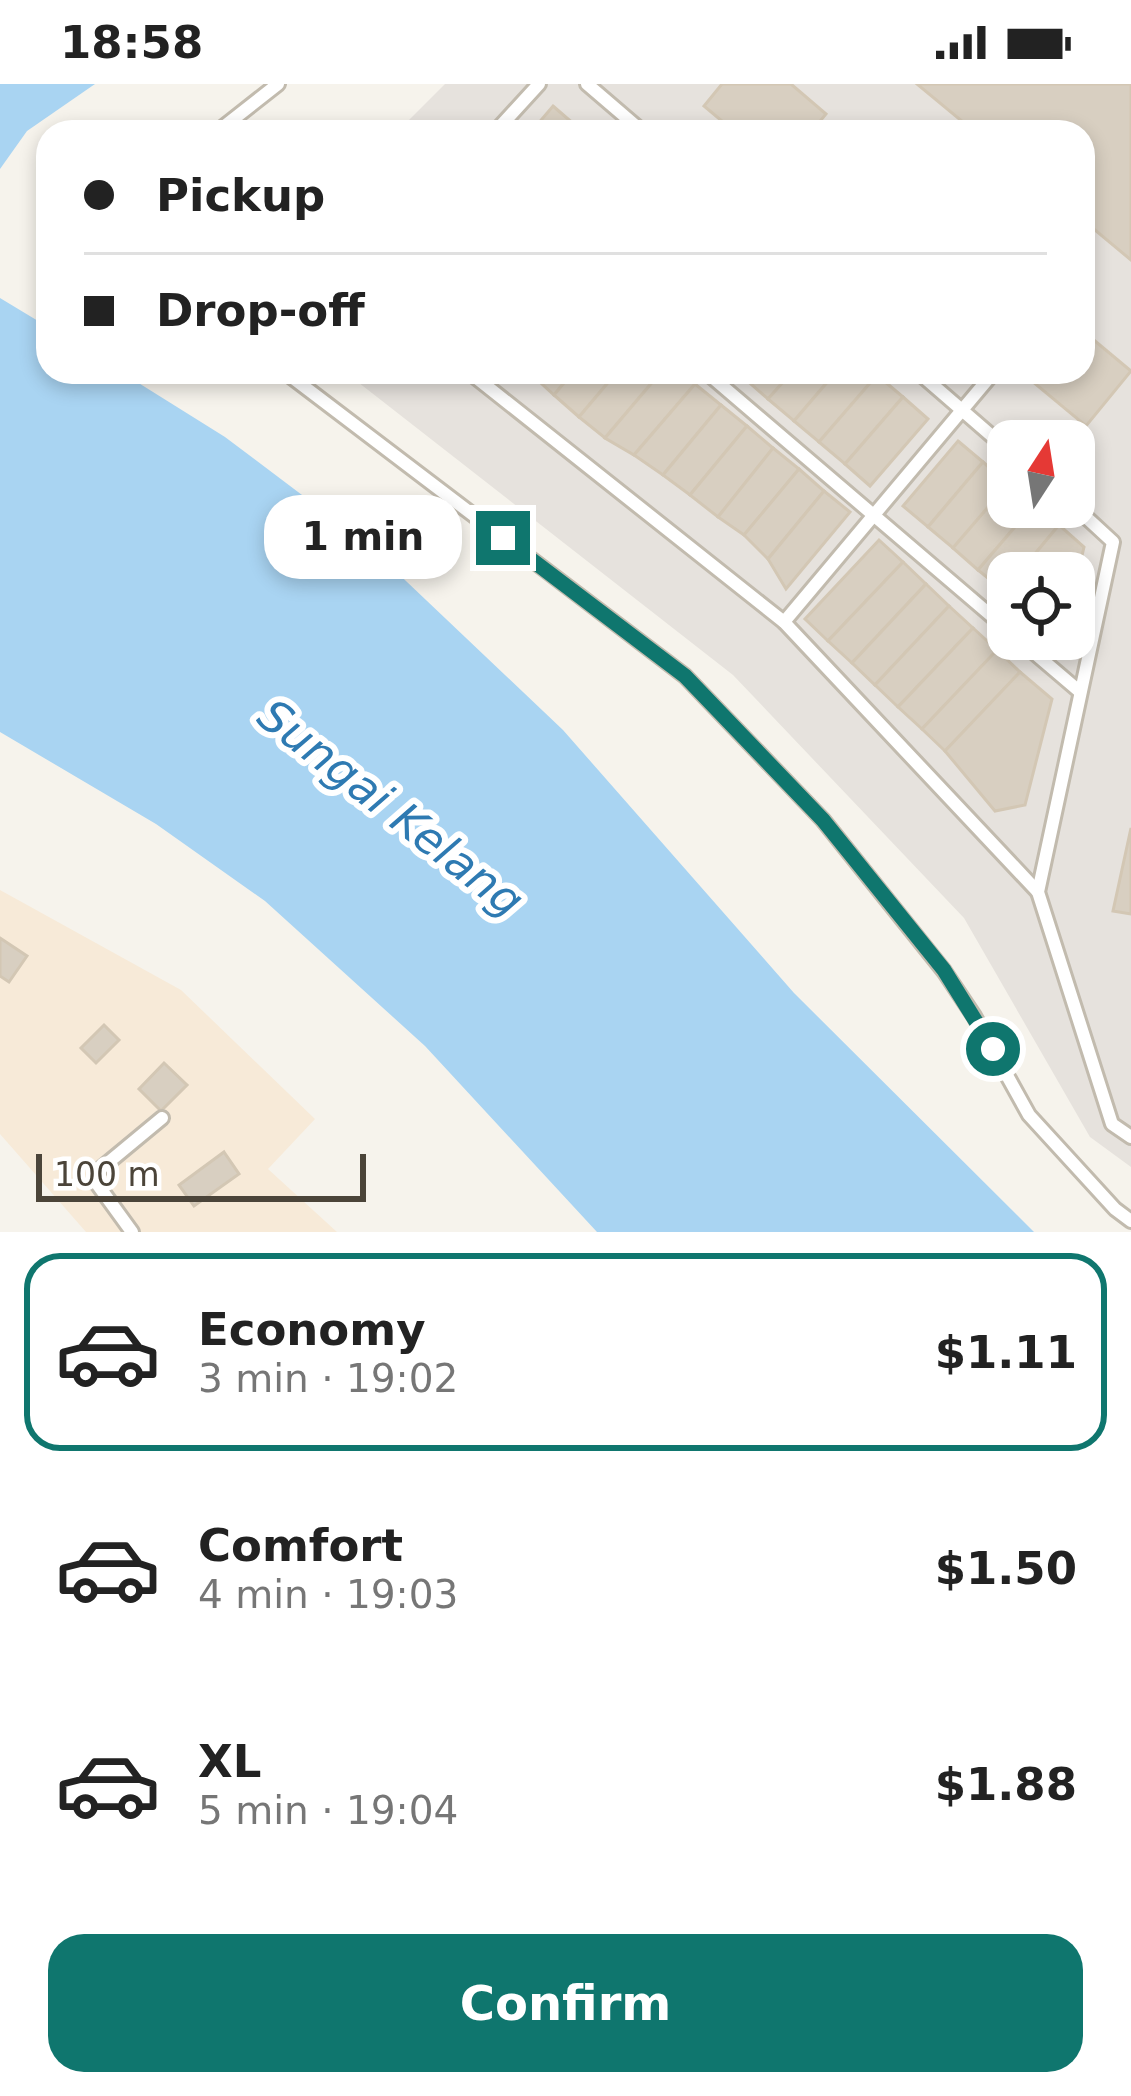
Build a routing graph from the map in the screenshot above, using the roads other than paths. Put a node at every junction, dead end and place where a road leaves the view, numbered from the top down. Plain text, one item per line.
1 (278, 84) edge
2 (539, 84) edge
3 (587, 84) edge
4 (232, 120) edge
5 (506, 120) edge
6 (629, 120) edge
7 (301, 384) edge
8 (484, 384) edge
9 (720, 384) edge
10 (932, 384) edge
11 (985, 384) edge
12 (964, 412) junction
13 (987, 431) edge
14 (875, 516) junction
15 (1095, 525) edge
16 (987, 612) edge
17 (784, 622) junction
18 (1043, 660) edge
19 (1079, 691) junction
20 (1038, 892) junction
21 (162, 1118) dead end
22 (1131, 1137) edge
23 (1131, 1221) edge
24 (132, 1232) edge

1 - 4 lane
2 - 5 lane
3 - 6 lane
7 - 23 lane
8 - 17 lane
9 - 14 lane
10 - 12 lane
11 - 12 lane
12 - 13 lane
12 - 14 lane
14 - 16 lane
14 - 17 lane
15 - 19 lane
17 - 20 lane
18 - 19 lane
19 - 20 lane
20 - 22 lane
21 - 24 lane

